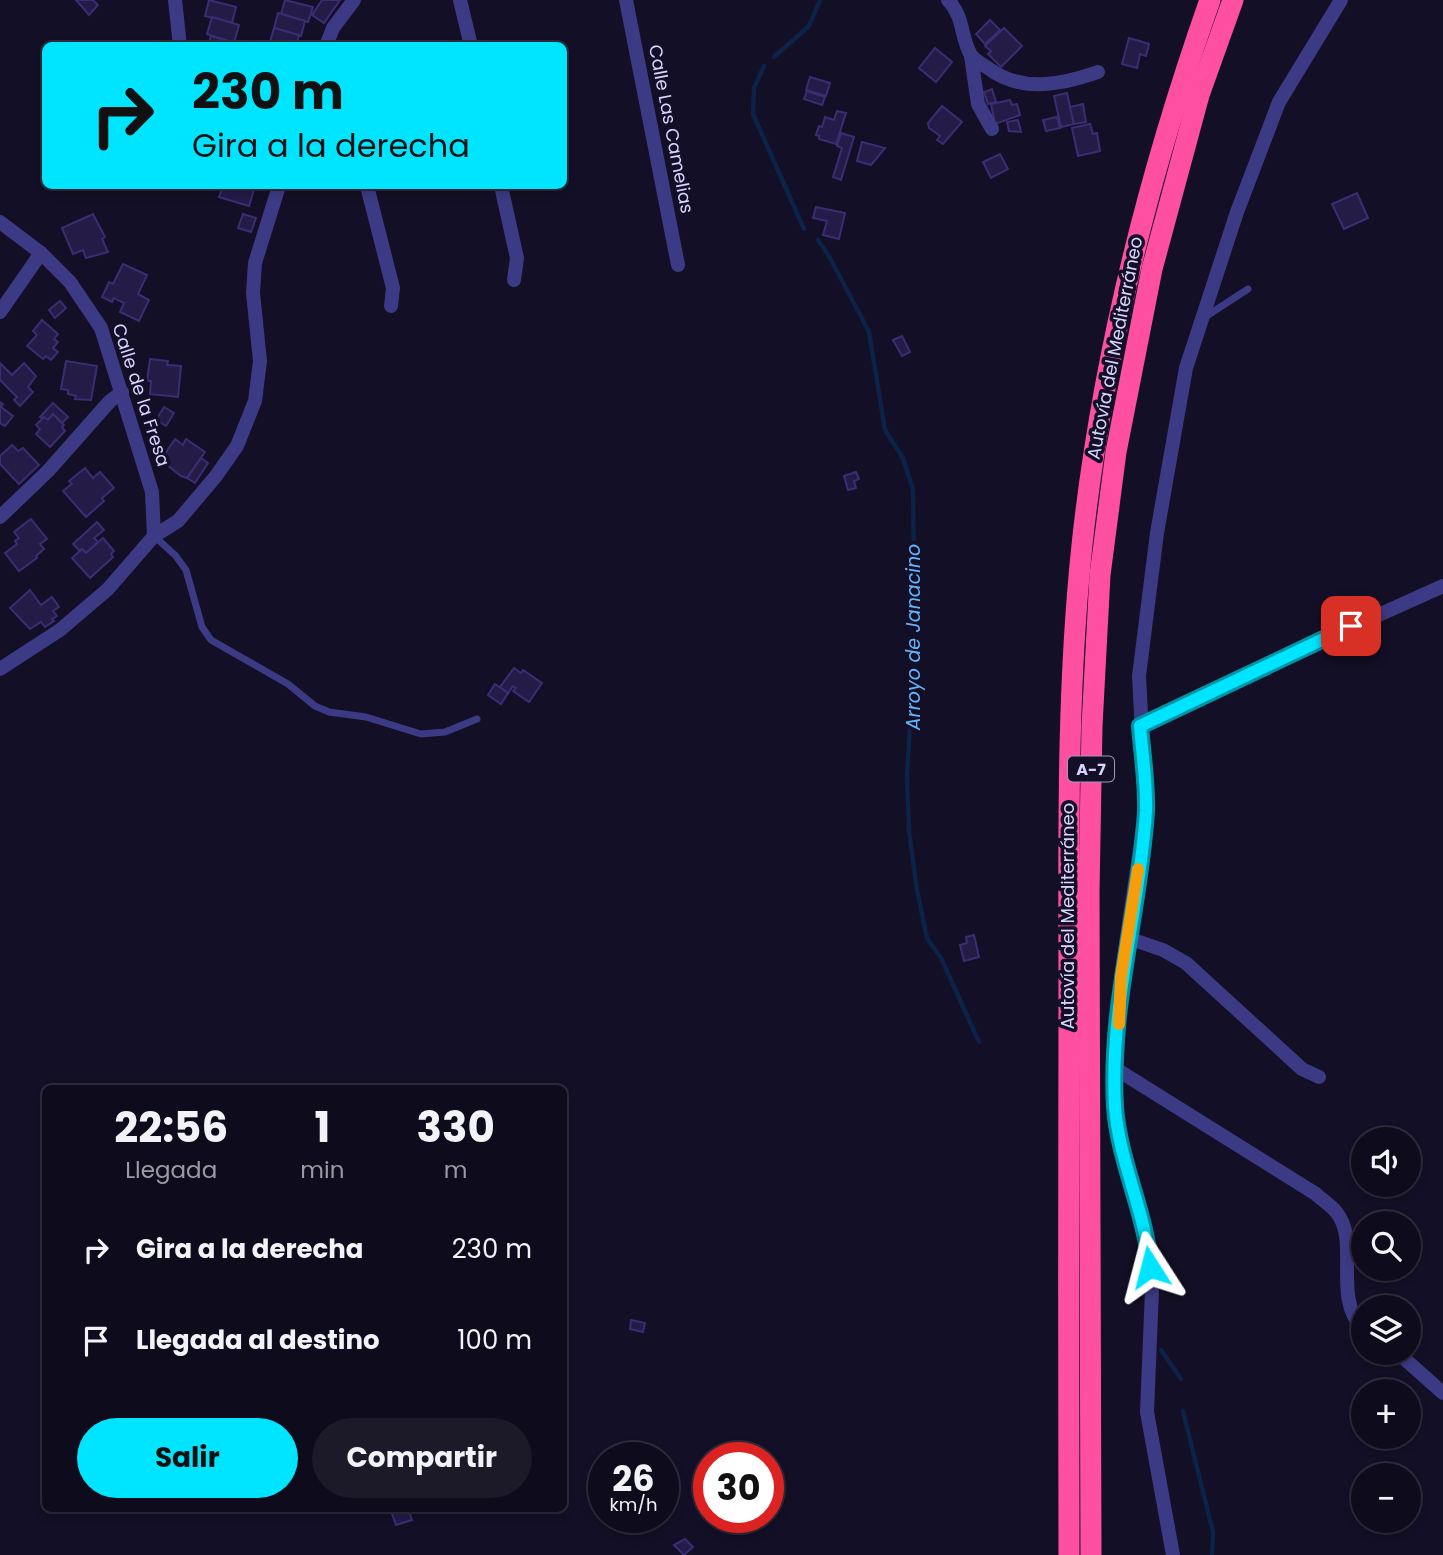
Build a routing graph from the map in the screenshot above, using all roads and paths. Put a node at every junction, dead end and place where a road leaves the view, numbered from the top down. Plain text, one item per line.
1 (175, 0) edge
2 (354, 0) edge
3 (460, 0) edge
4 (626, 0) edge
5 (948, 0) edge
6 (1210, 0) edge
7 (1233, 0) edge
8 (1341, 0) edge
9 (180, 42) edge
10 (328, 42) edge
11 (470, 42) edge
12 (971, 56) junction
13 (1097, 72) dead end
14 (992, 129) dead end
15 (278, 189) edge
16 (368, 189) edge
17 (502, 189) edge
18 (0, 222) edge
19 (41, 253) junction
20 (678, 265) dead end
21 (514, 280) dead end
22 (1248, 289) dead end
23 (391, 306) dead end
24 (0, 312) edge
25 (1202, 318) junction
26 (122, 392) junction
27 (0, 517) edge
28 (154, 536) junction
29 (1443, 586) edge
30 (0, 669) edge
31 (477, 719) dead end
32 (1140, 726) junction
33 (1128, 938) junction
34 (1116, 1069) junction
35 (1319, 1077) dead end
36 (1351, 1312) edge
37 (1412, 1365) edge
38 (1443, 1393) edge
39 (1069, 1555) edge
40 (1091, 1555) edge
41 (1173, 1555) edge

1 - 9 street
2 - 10 street
3 - 11 street
4 - 20 street, Calle Las Camelias
5 - 12 street
6 - 39 highway, Autovía del Mediterráneo / A-7
7 - 40 highway, Autovía del Mediterráneo / A-7
8 - 25 street
12 - 13 street
12 - 14 street
15 - 28 street
16 - 23 street
17 - 21 street
18 - 19 street, Calle de la Fresa
19 - 24 street
19 - 26 street, Calle de la Fresa
22 - 25 lane
25 - 32 street
26 - 27 street
26 - 28 street, Calle de la Fresa
28 - 30 street
28 - 31 lane
29 - 32 street
32 - 33 street
33 - 34 street
33 - 35 street
34 - 36 street
34 - 41 street
37 - 38 street

